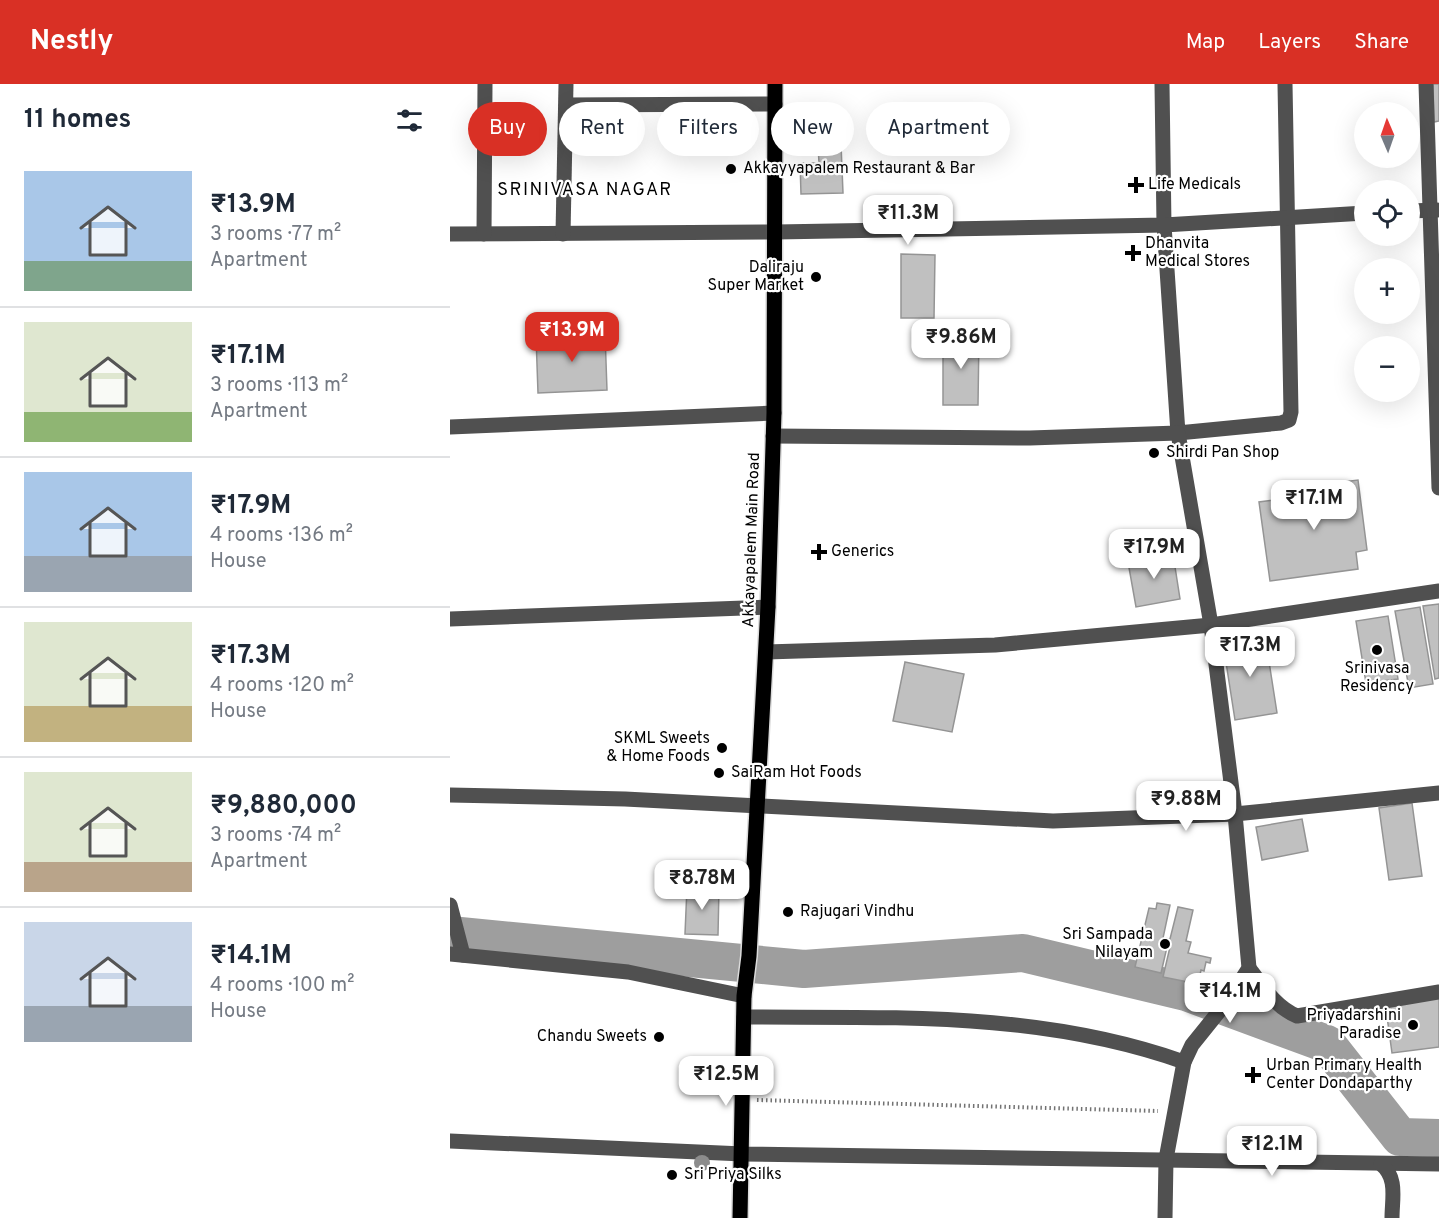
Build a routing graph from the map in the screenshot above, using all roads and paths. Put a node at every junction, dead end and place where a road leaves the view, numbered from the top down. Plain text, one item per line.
1 (485, 84) edge
2 (566, 84) edge
3 (775, 84) edge
4 (1162, 84) edge
5 (1286, 84) edge
6 (1426, 84) edge
7 (566, 102) edge
8 (775, 102) edge
9 (771, 104) edge
10 (645, 105) edge
11 (564, 156) edge
12 (775, 156) edge
13 (1434, 210) edge
14 (1354, 214) edge
15 (1288, 217) junction
16 (1164, 225) junction
17 (776, 232) junction
18 (450, 234) edge
19 (484, 234) junction
20 (562, 234) junction
21 (774, 412) junction
22 (450, 427) edge
23 (1178, 433) junction
24 (773, 436) junction
25 (1439, 488) edge
26 (1439, 591) edge
27 (768, 607) junction
28 (450, 619) edge
29 (1211, 625) junction
30 (766, 652) junction
31 (1439, 793) edge
32 (450, 795) edge
33 (757, 805) junction
34 (1235, 814) junction
35 (450, 904) edge
36 (458, 950) edge
37 (1249, 968) junction
38 (745, 990) junction
39 (1439, 993) edge
40 (744, 1017) junction
41 (1184, 1062) junction
42 (743, 1099) junction
43 (1176, 1112) junction
44 (450, 1141) edge
45 (743, 1154) junction
46 (1166, 1159) junction
47 (1382, 1164) junction
48 (1439, 1164) edge
49 (740, 1218) edge
50 (1166, 1218) edge
51 (1392, 1218) edge

1 - 19 street
2 - 7 street
3 - 8 main road, Akkayapalem Main Road
4 - 16 street
5 - 15 street
6 - 13 street
9 - 10 street
11 - 20 street
12 - 17 main road, Akkayapalem Main Road
13 - 25 street
14 - 15 street
15 - 16 street
15 - 23 street
16 - 17 street
16 - 23 street
17 - 20 street
17 - 21 main road, Akkayapalem Main Road
18 - 19 street
19 - 20 street
21 - 22 street
21 - 24 main road, Akkayapalem Main Road
23 - 24 street
23 - 29 street
24 - 27 main road, Akkayapalem Main Road
26 - 29 street
27 - 28 street
27 - 30 main road, Akkayapalem Main Road
29 - 30 street
29 - 34 street
30 - 33 main road, Akkayapalem Main Road
31 - 34 street
32 - 33 street
33 - 34 street
33 - 38 main road, Akkayapalem Main Road
34 - 37 street
35 - 36 street
36 - 38 street
37 - 39 street
37 - 41 street
38 - 40 main road, Akkayapalem Main Road
40 - 41 street
40 - 42 main road, Akkayapalem Main Road
41 - 43 street
42 - 43 path
42 - 45 main road, Akkayapalem Main Road
43 - 46 street
44 - 45 street
45 - 46 street
45 - 49 main road, Akkayapalem Main Road
46 - 47 street
46 - 50 street
47 - 48 street
47 - 51 street

